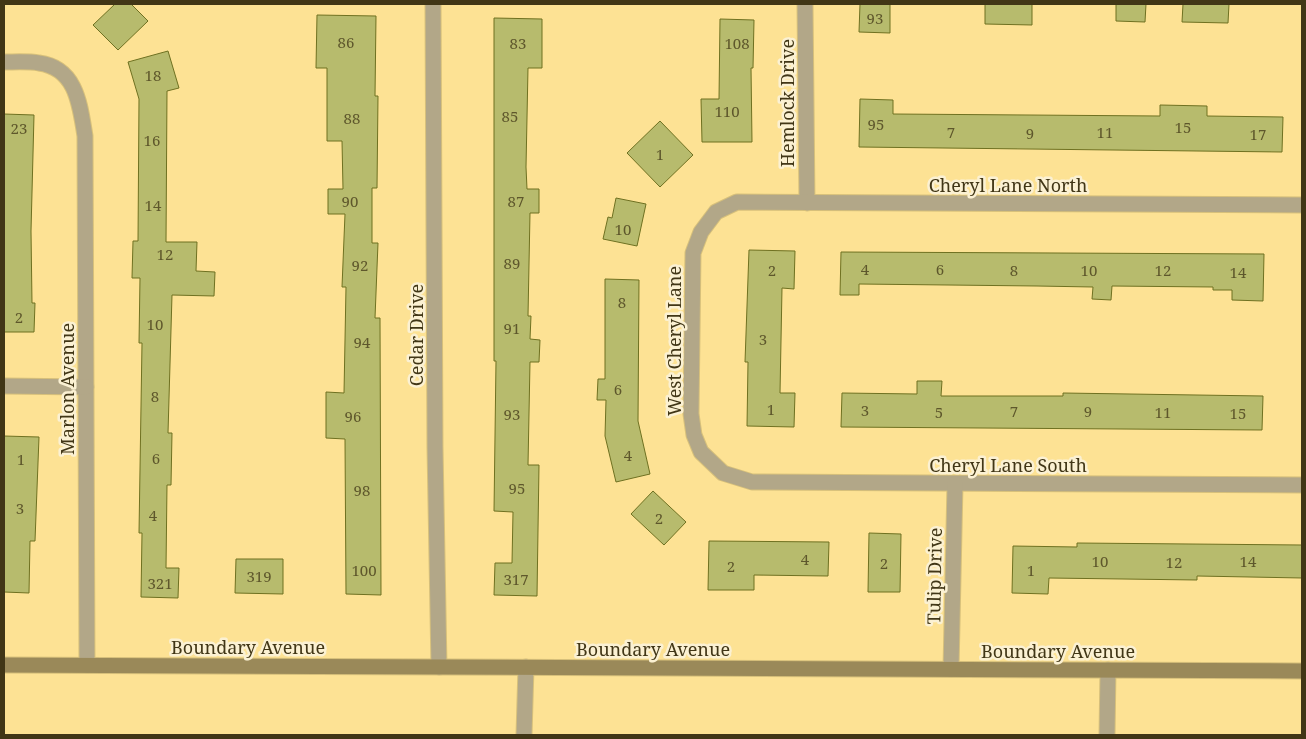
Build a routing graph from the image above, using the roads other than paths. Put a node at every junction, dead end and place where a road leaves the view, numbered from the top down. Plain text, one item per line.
1 (433, 4) edge
2 (805, 4) edge
3 (4, 62) edge
4 (806, 203) junction
5 (1302, 205) edge
6 (716, 212) joint
7 (4, 386) edge
8 (86, 387) junction
9 (718, 468) joint
10 (955, 484) junction
11 (1302, 484) edge
12 (4, 665) edge
13 (87, 665) junction
14 (440, 667) junction
15 (526, 667) junction
16 (951, 669) junction
17 (1108, 670) junction
18 (1302, 671) edge
19 (524, 735) edge
20 (1107, 735) edge

1 - 14 street, Cedar Drive
2 - 4 street, Hemlock Drive
3 - 8 street, Marlon Avenue
4 - 5 street, Cheryl Lane North
4 - 6 street, Cheryl Lane North
6 - 9 street, West Cheryl Lane
7 - 8 street
8 - 13 street, Marlon Avenue
9 - 10 street, Cheryl Lane South
10 - 11 street, Cheryl Lane South
10 - 16 street, Tulip Drive
12 - 13 main road, Boundary Avenue
13 - 14 main road, Boundary Avenue
14 - 15 main road, Boundary Avenue
15 - 16 main road, Boundary Avenue
15 - 19 street
16 - 17 main road, Boundary Avenue
17 - 18 main road, Boundary Avenue
17 - 20 street

